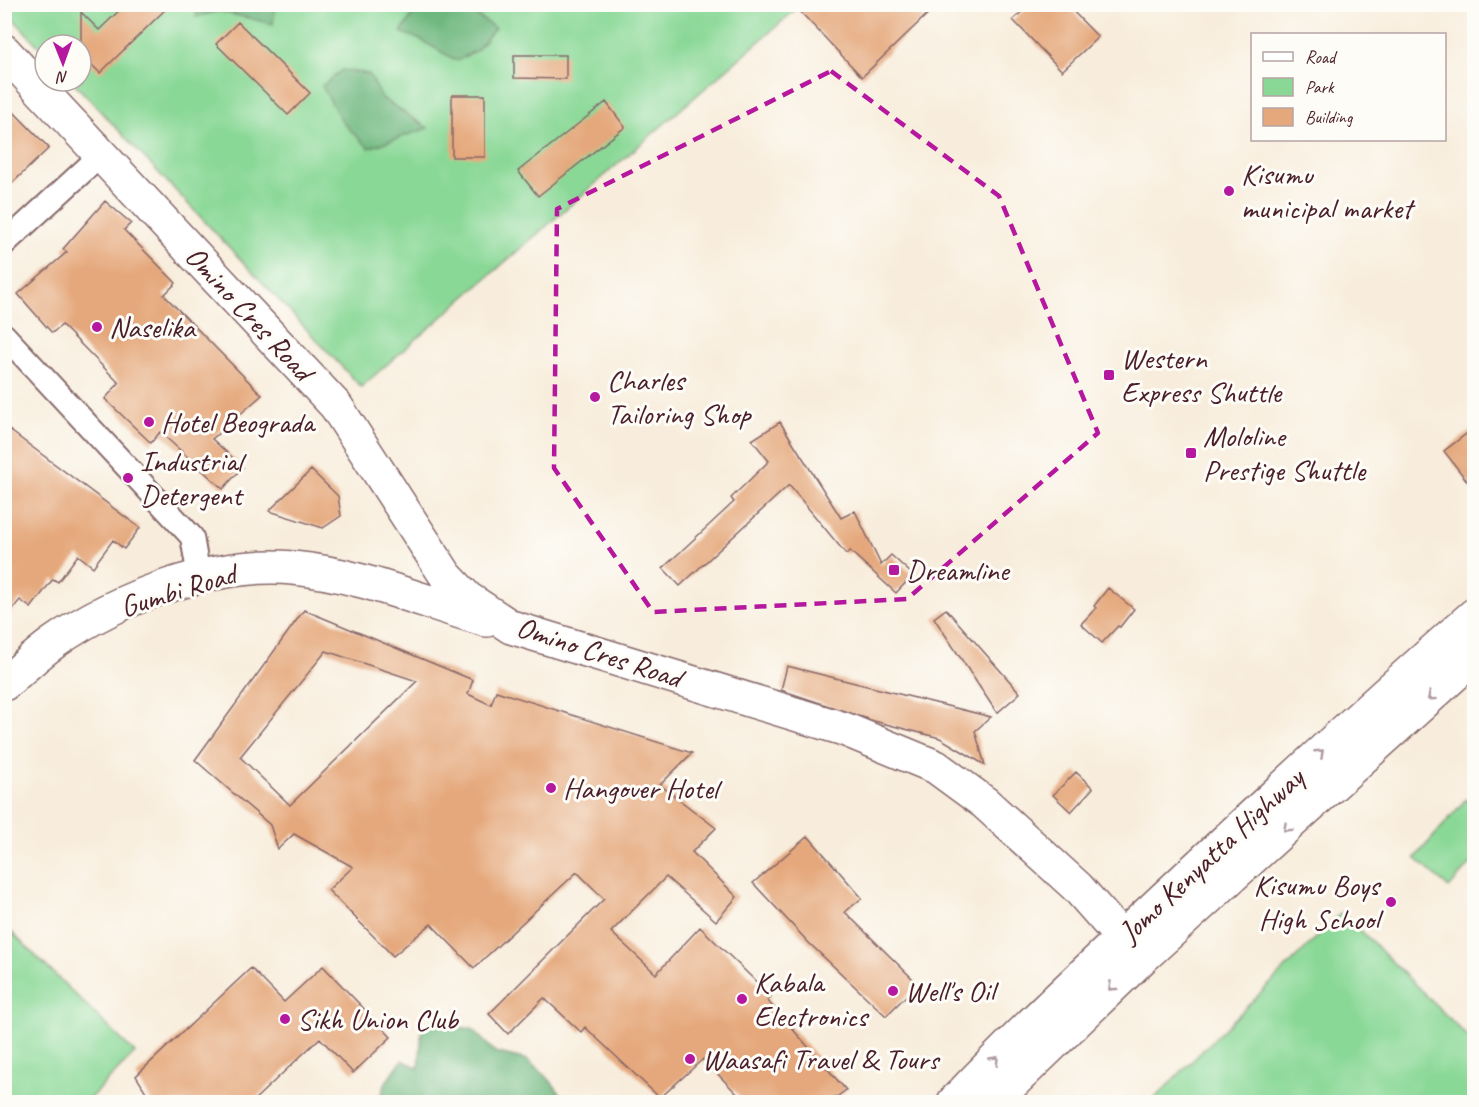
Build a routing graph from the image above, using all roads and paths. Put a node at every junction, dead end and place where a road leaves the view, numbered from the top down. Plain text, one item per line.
1 (4, 51) edge
2 (102, 154) junction
3 (4, 244) edge
4 (4, 335) edge
5 (200, 577) junction
6 (1474, 615) edge
7 (512, 627) junction
8 (1474, 657) edge
9 (4, 684) edge
10 (1373, 704) junction
11 (1394, 730) junction
12 (1132, 948) junction
13 (954, 1102) edge
14 (993, 1102) edge

1 - 2 main road, Omino Cres Road
2 - 3 street
2 - 7 main road, Omino Cres Road
4 - 5 street
5 - 7 main road, Gumbi Road
5 - 9 main road, Gumbi Road
6 - 10 main road, Jomo Kenyatta Highway
7 - 12 main road, Omino Cres Road
8 -> 11 main road, Jomo Kenyatta Highway
10 - 11 main road
12 -> 10 main road, Jomo Kenyatta Highway
11 -> 12 main road, Jomo Kenyatta Highway
13 -> 12 main road, Jomo Kenyatta Highway
12 -> 14 main road, Jomo Kenyatta Highway

